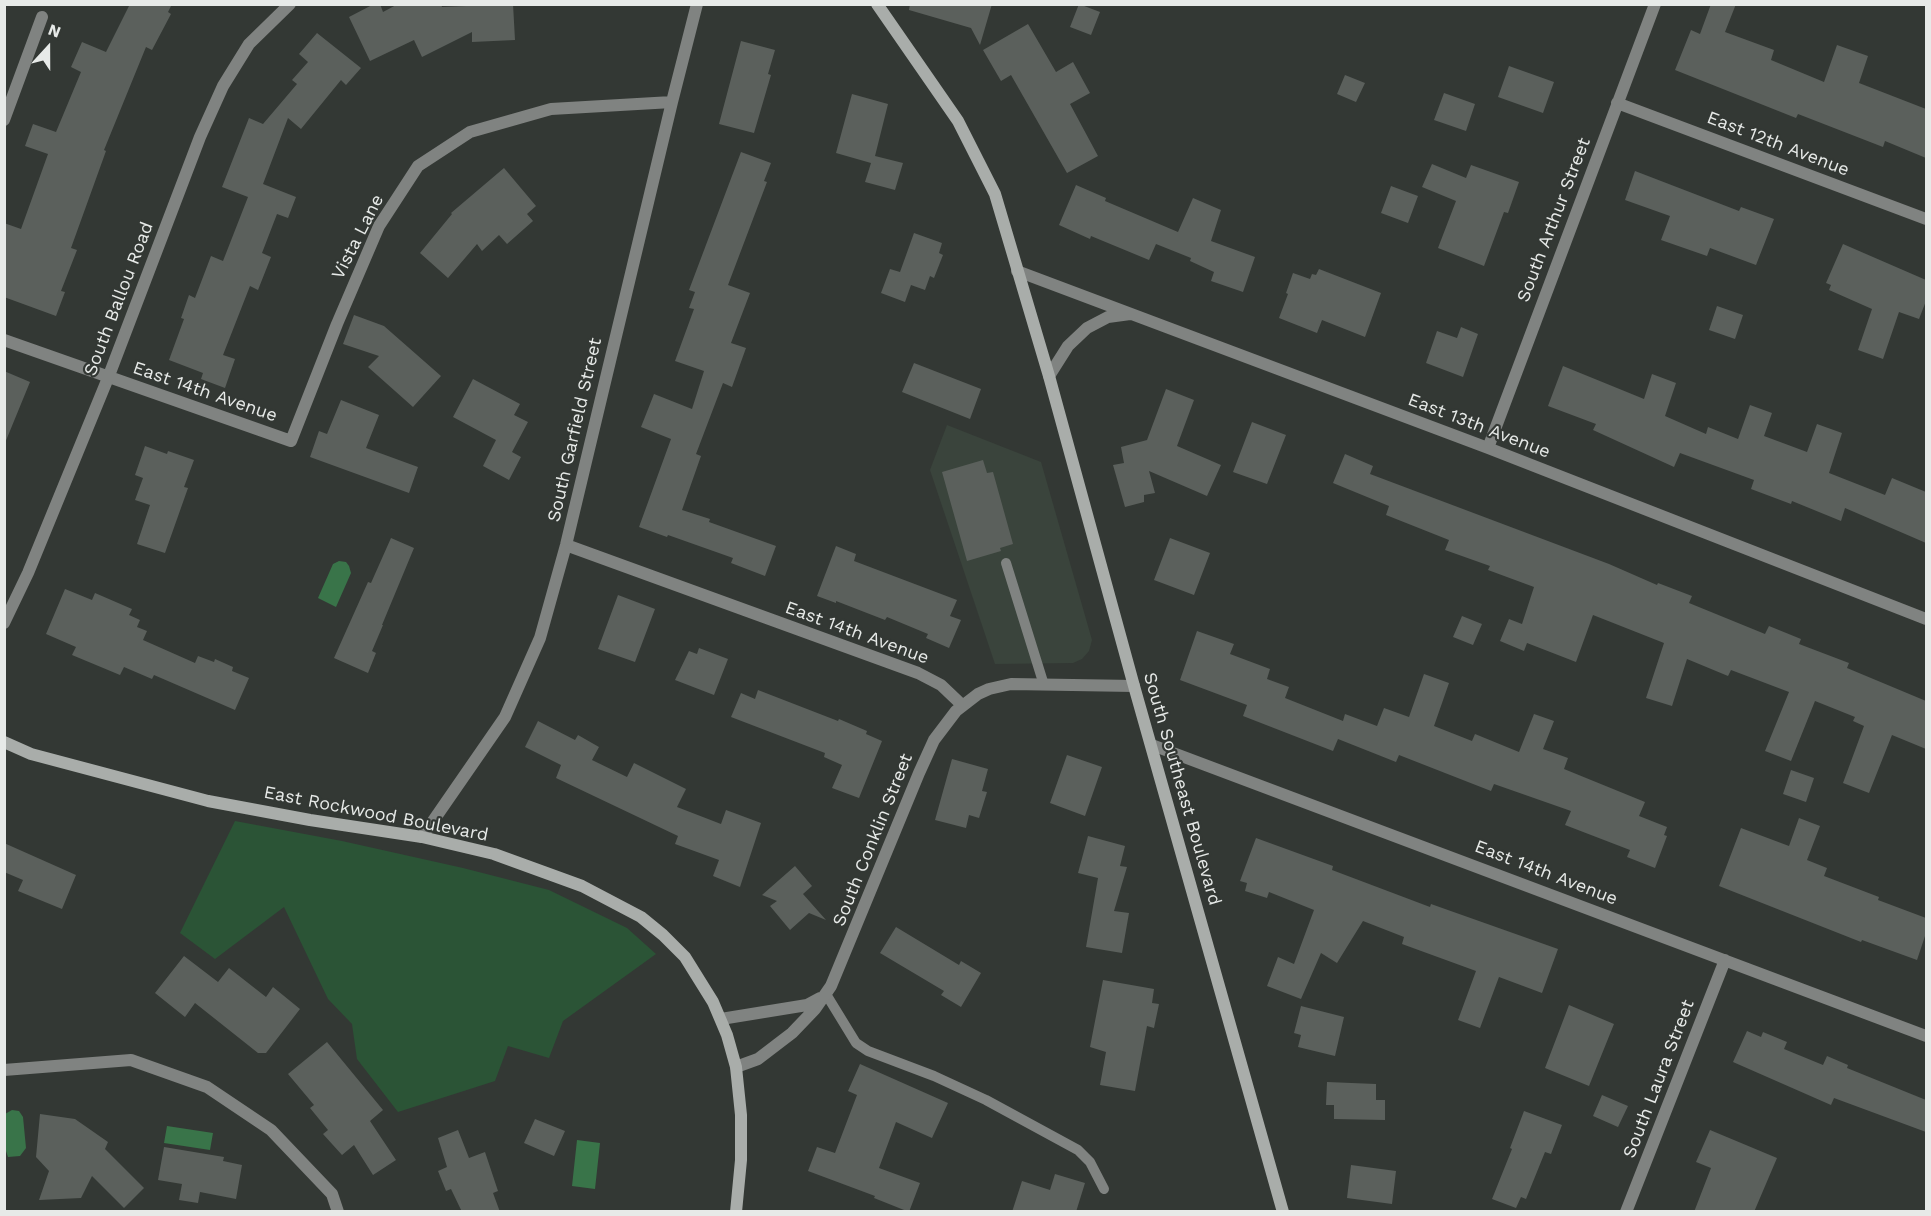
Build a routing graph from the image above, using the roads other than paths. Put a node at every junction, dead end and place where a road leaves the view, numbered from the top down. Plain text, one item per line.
1 (290, 4) edge
2 (697, 4) edge
3 (877, 4) edge
4 (1655, 4) edge
5 (42, 17) dead end
6 (672, 102) junction
7 (1617, 103) junction
8 (4, 120) edge
9 (1926, 219) edge
10 (1017, 271) junction
11 (1131, 314) junction
12 (4, 340) edge
13 (1049, 376) junction
14 (108, 378) junction
15 (291, 441) joint
16 (1488, 448) junction
17 (566, 545) junction
18 (1006, 563) dead end
19 (1926, 619) edge
20 (4, 623) edge
21 (1044, 685) junction
22 (1134, 686) junction
23 (962, 705) junction
24 (4, 742) edge
25 (1152, 745) junction
26 (422, 837) junction
27 (1725, 960) junction
28 (826, 994) junction
29 (721, 1019) junction
30 (1926, 1036) edge
31 (736, 1068) junction
32 (4, 1070) edge
33 (1104, 1189) dead end
34 (338, 1212) edge
35 (736, 1212) edge
36 (1283, 1212) edge
37 (1626, 1212) edge

1 - 14 street, South Ballou Road
2 - 6 street, South Garfield Street
3 - 10 street, South Southeast Boulevard
4 - 7 street, South Arthur Street
5 - 8 street
6 - 15 street, Vista Lane
6 - 17 street, South Garfield Street
7 - 9 street, East 12th Avenue
7 - 16 street, South Arthur Street
10 - 11 street, East 13th Avenue
10 - 13 street, South Southeast Boulevard
11 - 13 street
11 - 16 street, East 13th Avenue
12 - 14 street, East 14th Avenue
13 - 22 street, South Southeast Boulevard
14 - 15 street, East 14th Avenue
14 - 20 street, South Ballou Road
16 - 19 street, East 13th Avenue
17 - 23 street, East 14th Avenue
17 - 26 street, South Garfield Street
18 - 21 lane
21 - 22 street
21 - 23 street
22 - 25 street, South Southeast Boulevard
23 - 28 street, South Conklin Street
24 - 26 street, East Rockwood Boulevard
25 - 27 street, East 14th Avenue
25 - 36 street, South Southeast Boulevard
26 - 29 street, East Rockwood Boulevard
27 - 30 street, East 14th Avenue
27 - 37 street, South Laura Street
28 - 29 street
28 - 31 street, South Conklin Street
28 - 33 lane
29 - 31 street, East Rockwood Boulevard
31 - 35 street, East Rockwood Boulevard
32 - 34 street

